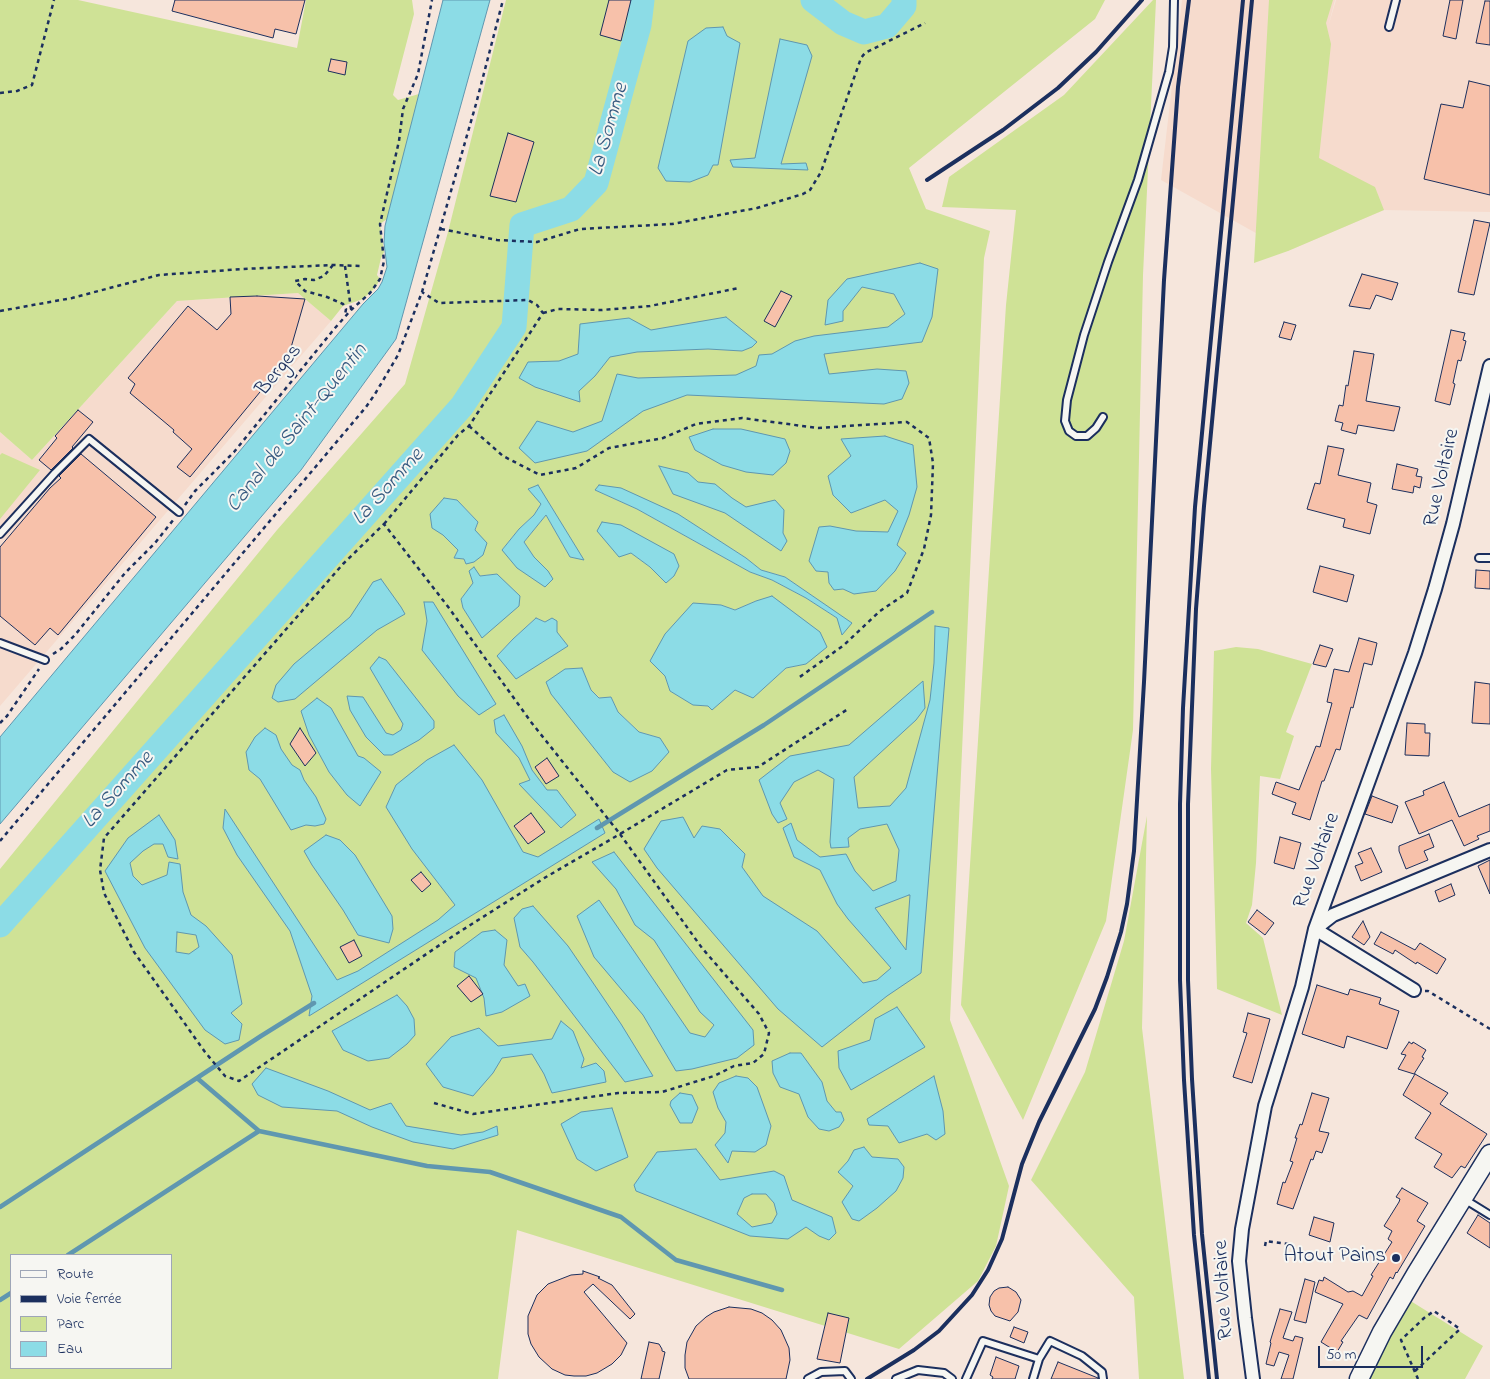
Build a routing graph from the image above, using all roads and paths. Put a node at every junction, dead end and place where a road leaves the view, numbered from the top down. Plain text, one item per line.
1 (54, 0) edge
2 (432, 0) edge
3 (503, 0) edge
4 (1174, 0) edge
5 (1396, 0) edge
6 (925, 23) dead end
7 (1389, 27) dead end
8 (0, 93) edge
9 (441, 230) junction
10 (333, 265) junction
11 (345, 266) junction
12 (361, 266) dead end
13 (739, 288) dead end
14 (422, 292) junction
15 (351, 310) junction
16 (0, 311) edge
17 (543, 313) junction
18 (345, 316) junction
19 (1490, 366) edge
20 (1103, 417) dead end
21 (469, 426) junction
22 (179, 512) junction
23 (384, 524) junction
24 (0, 534) edge
25 (1478, 558) dead end
26 (1490, 558) edge
27 (0, 643) edge
28 (45, 660) junction
29 (798, 679) dead end
30 (848, 709) dead end
31 (0, 722) edge
32 (620, 834) junction
33 (0, 841) edge
34 (1490, 850) edge
35 (1315, 929) junction
36 (1414, 990) joint
37 (1490, 1029) edge
38 (434, 1103) dead end
39 (1490, 1154) edge
40 (1463, 1198) junction
41 (1490, 1215) edge
42 (1265, 1246) dead end
43 (1287, 1249) dead end
44 (1039, 1359) junction
45 (1415, 1371) junction
46 (1362, 1375) edge
47 (808, 1379) edge
48 (851, 1379) edge
49 (896, 1379) edge
50 (952, 1379) edge
51 (966, 1379) edge
52 (1033, 1379) edge
53 (1103, 1379) edge
54 (1253, 1379) edge
55 (1418, 1379) edge

1 - 8 path
2 - 15 path, Berges
3 - 9 path
4 - 20 lane
5 - 7 lane
6 - 9 path
9 - 14 path
10 - 11 path
10 - 16 path
10 - 18 path
11 - 12 path
11 - 15 path
13 - 17 path
14 - 17 path
14 - 33 path
15 - 18 path, Berges
17 - 21 path
18 - 22 path, Berges
19 - 35 street, Rue Voltaire
21 - 23 path
21 - 29 path
22 - 24 lane
22 - 28 path, Berges
23 - 32 path
23 - 32 path
25 - 26 lane
27 - 28 lane
28 - 31 path
30 - 32 path
32 - 38 path
34 - 35 street
35 - 36 street
35 - 54 street, Rue Voltaire
36 - 37 path
39 - 40 main road
40 - 41 lane
40 - 46 main road
42 - 43 path
44 - 51 lane
44 - 52 lane
44 - 53 lane
45 - 45 path
45 - 55 path
47 - 48 lane
49 - 50 lane

